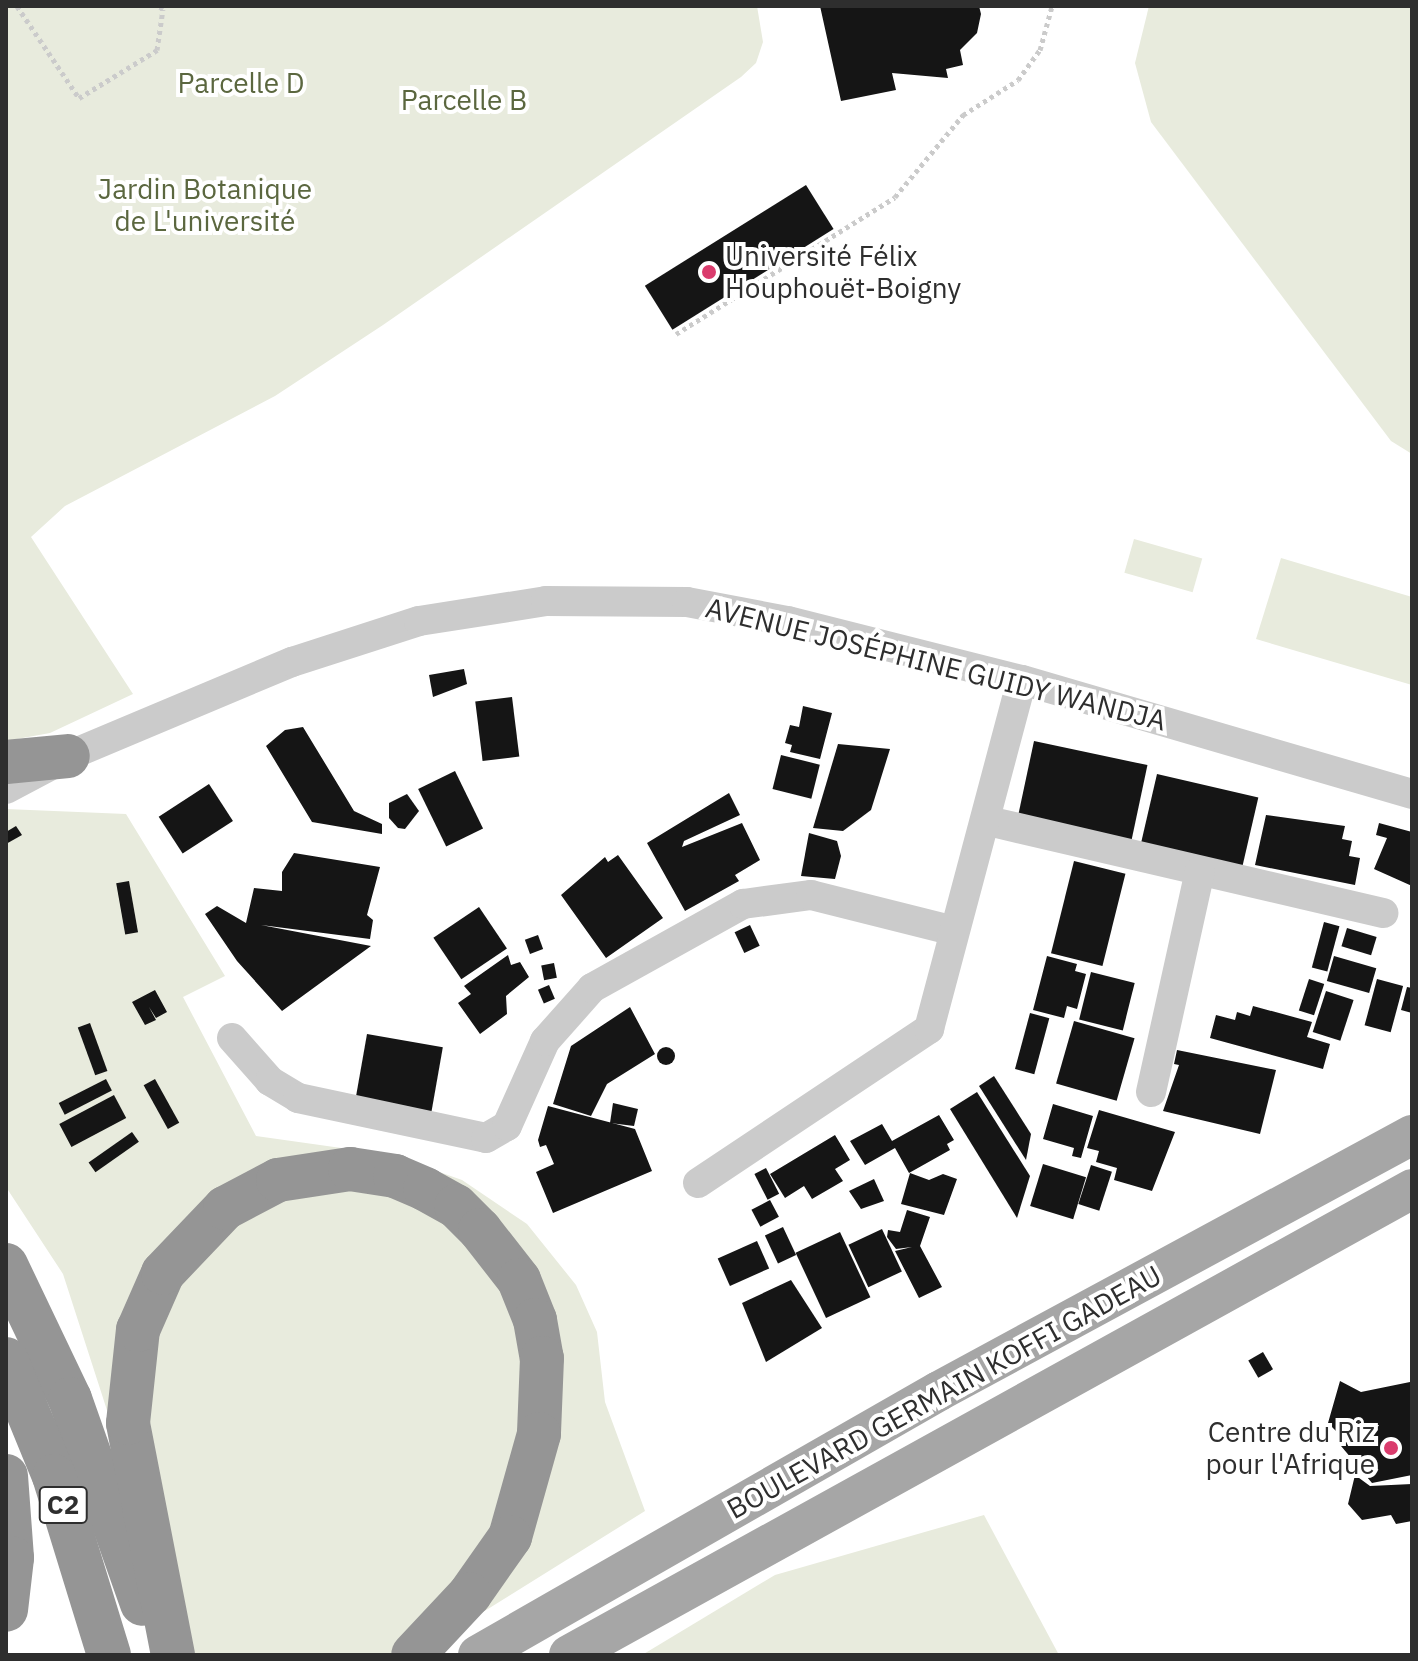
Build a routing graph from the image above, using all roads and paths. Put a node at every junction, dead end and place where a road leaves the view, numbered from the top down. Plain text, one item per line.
1 (17, 6) edge
2 (159, 6) edge
3 (1052, 6) edge
4 (676, 334) dead end
5 (1022, 680) junction
6 (68, 756) junction
7 (6, 762) edge
8 (6, 789) edge
9 (1412, 794) edge
10 (988, 821) junction
11 (1200, 871) junction
12 (1383, 913) dead end
13 (954, 931) junction
14 (232, 1038) dead end
15 (1151, 1092) dead end
16 (1412, 1135) edge
17 (698, 1183) dead end
18 (1412, 1189) edge
19 (6, 1265) edge
20 (6, 1359) edge
21 (6, 1476) edge
22 (6, 1610) edge
23 (109, 1655) edge
24 (159, 1655) edge
25 (173, 1655) edge
26 (413, 1655) edge
27 (478, 1655) edge
28 (569, 1655) edge

1 - 2 path
3 - 4 path
5 - 6 street, AVENUE JOSÉPHINE GUIDY WANDJA
5 - 9 street, AVENUE JOSÉPHINE GUIDY WANDJA
5 - 10 street
6 - 7 highway
6 - 8 street, AVENUE JOSÉPHINE GUIDY WANDJA
10 - 11 street
10 - 13 street
11 - 12 street
11 - 15 street
13 - 14 street
13 - 17 street
16 - 27 main road, BOULEVARD GERMAIN KOFFI GADEAU
18 - 28 main road, BOULEVARD GERMAIN KOFFI GADEAU
19 - 24 highway
20 - 23 highway, C2
21 - 22 highway
25 - 26 highway

